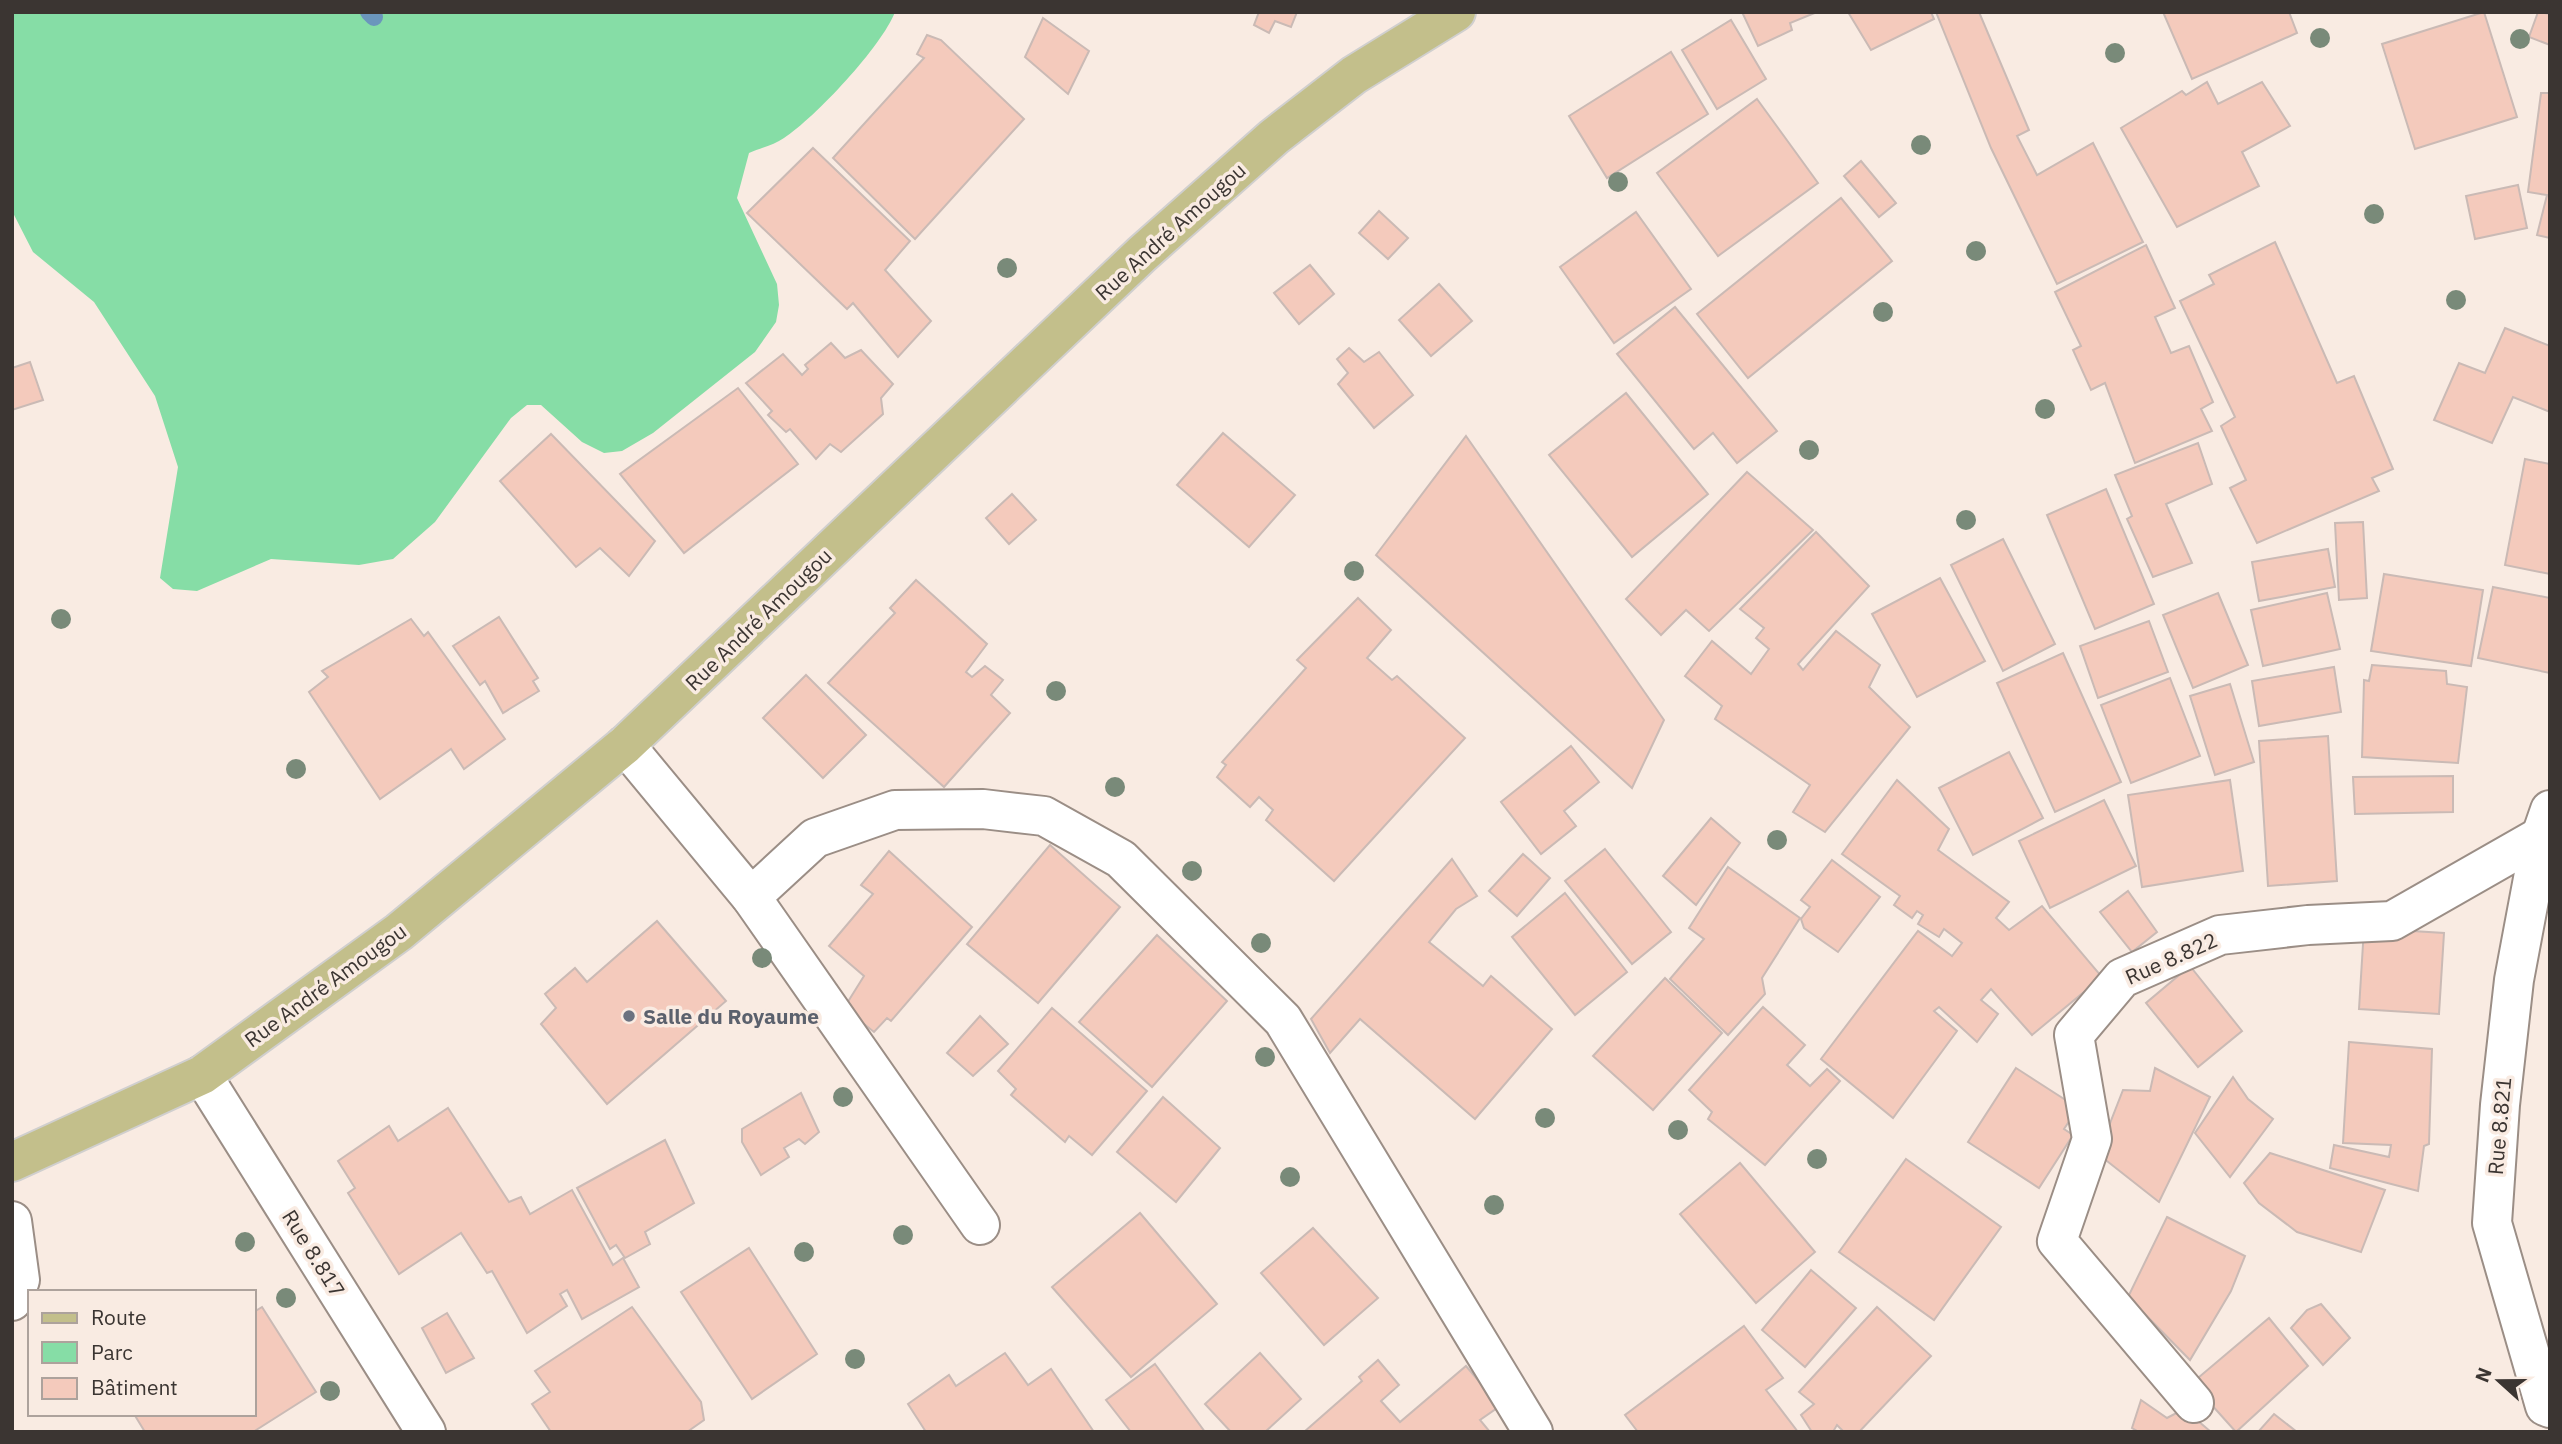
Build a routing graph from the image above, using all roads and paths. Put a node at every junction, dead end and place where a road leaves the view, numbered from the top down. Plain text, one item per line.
1 (1457, 12) edge
2 (625, 745) junction
3 (2545, 823) edge
4 (751, 897) junction
5 (202, 1074) junction
6 (12, 1163) edge
7 (12, 1221) edge
8 (980, 1225) dead end
9 (12, 1301) edge
10 (2194, 1403) dead end
11 (2550, 1408) edge
12 (426, 1432) edge
13 (1534, 1432) edge

1 - 2 main road, Rue André Amougou
2 - 4 street
2 - 5 main road, Rue André Amougou
3 - 10 street, Rue 8.822
3 - 11 street, Rue 8.821
4 - 8 street
4 - 13 street
5 - 6 main road, Rue André Amougou
5 - 12 street, Rue 8.817
7 - 9 street

